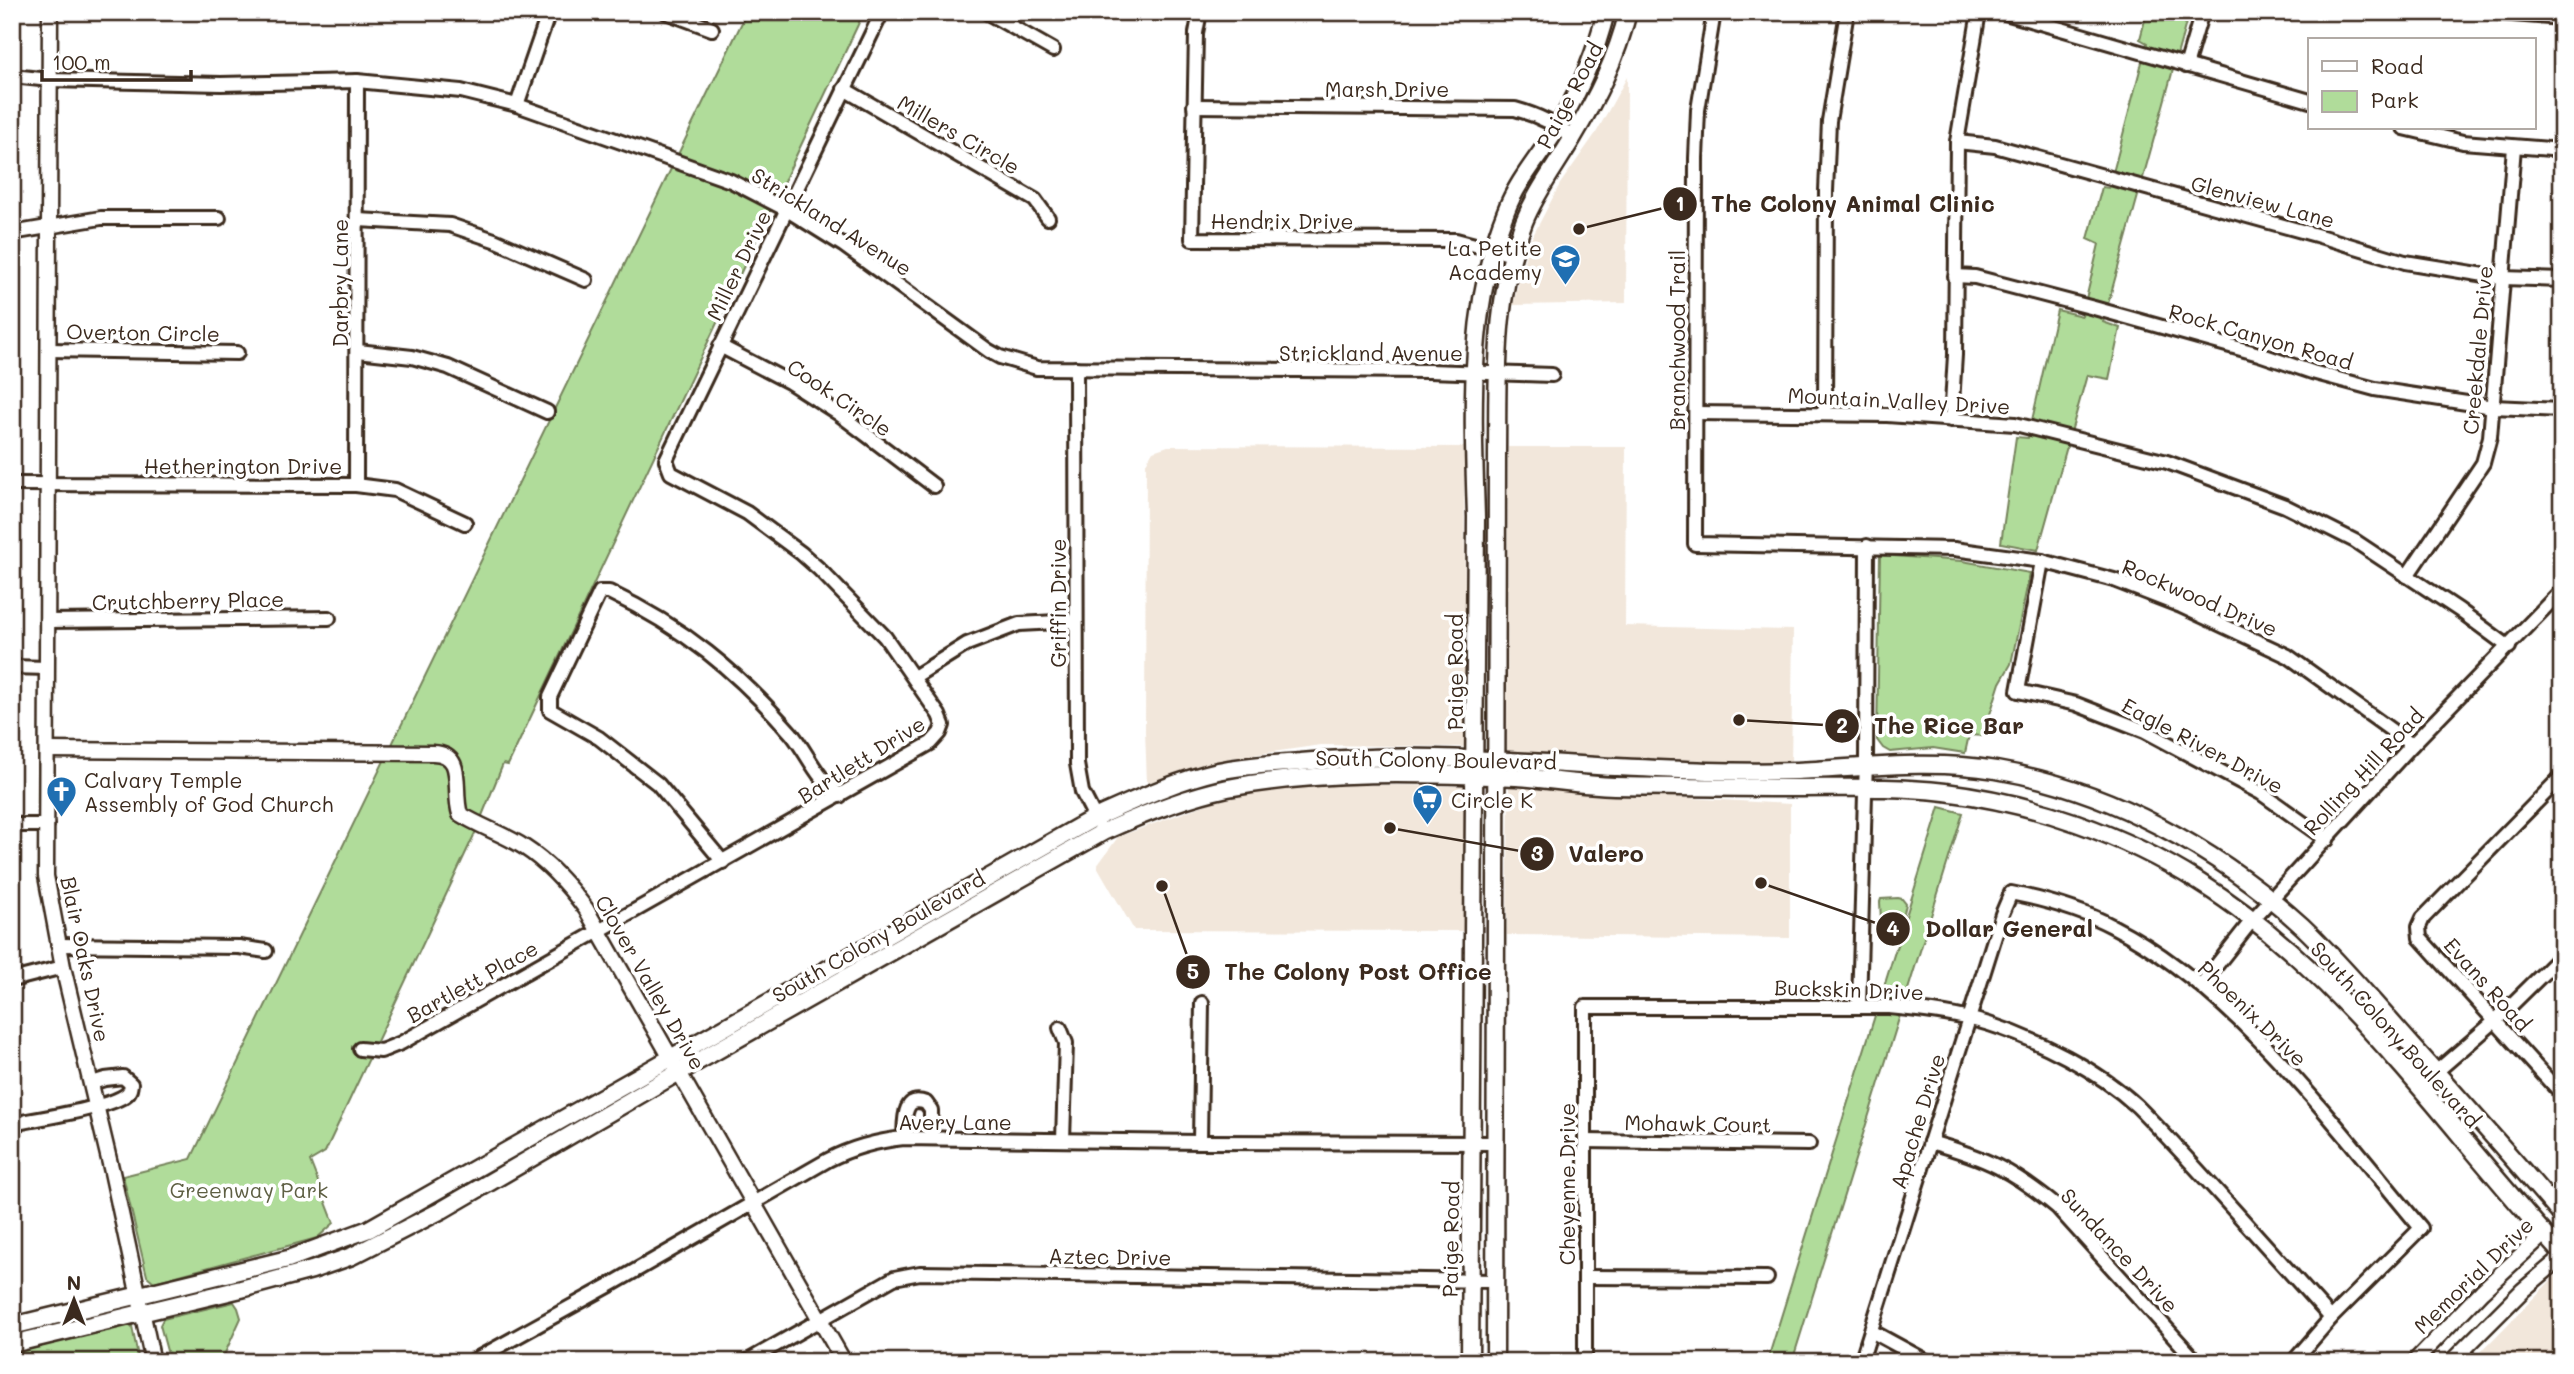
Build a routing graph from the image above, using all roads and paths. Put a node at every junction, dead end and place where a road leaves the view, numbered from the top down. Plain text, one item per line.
1 (50, 12) edge
2 (549, 12) edge
3 (666, 12) edge
4 (882, 12) edge
5 (986, 12) edge
6 (1200, 12) edge
7 (1606, 12) edge
8 (1628, 12) edge
9 (1714, 12) edge
10 (1847, 12) edge
11 (1979, 12) edge
12 (2002, 12) edge
13 (2202, 12) edge
14 (2487, 12) edge
15 (2562, 19) edge
16 (712, 29) dead end
17 (1053, 50) dead end
18 (2186, 66) junction
19 (12, 76) edge
20 (50, 80) junction
21 (357, 81) junction
22 (844, 89) junction
23 (2308, 100) edge
24 (517, 105) junction
25 (1194, 106) junction
26 (1559, 126) junction
27 (2412, 130) edge
28 (1573, 138) junction
29 (1957, 142) junction
30 (2514, 147) junction
31 (2562, 150) edge
32 (787, 210) junction
33 (219, 218) dead end
34 (1048, 218) dead end
35 (358, 220) junction
36 (49, 226) junction
37 (12, 233) edge
38 (1493, 249) junction
39 (1513, 255) junction
40 (1955, 276) junction
41 (2503, 278) junction
42 (586, 280) dead end
43 (2562, 280) edge
44 (720, 346) junction
45 (48, 350) junction
46 (358, 351) junction
47 (237, 352) dead end
48 (1076, 368) junction
49 (1476, 372) junction
50 (1498, 373) junction
51 (1552, 375) dead end
52 (2493, 407) junction
53 (2562, 410) edge
54 (547, 412) dead end
55 (1696, 413) junction
56 (1825, 414) junction
57 (1951, 420) junction
58 (666, 460) joint
59 (48, 483) junction
60 (12, 484) edge
61 (356, 485) junction
62 (934, 486) dead end
63 (465, 523) dead end
64 (1695, 544) joint
65 (1867, 546) junction
66 (2042, 561) junction
67 (1476, 572) junction
68 (1498, 572) junction
69 (2407, 576) junction
70 (2562, 590) edge
71 (329, 618) dead end
72 (47, 621) junction
73 (1076, 621) junction
74 (2509, 647) junction
75 (12, 667) edge
76 (47, 668) junction
77 (914, 677) junction
78 (2412, 745) junction
79 (47, 750) junction
80 (1475, 759) junction
81 (1497, 759) junction
82 (1265, 765) junction
83 (1866, 765) junction
84 (1616, 767) junction
85 (1715, 771) junction
86 (2562, 776) edge
87 (1475, 777) junction
88 (1497, 777) junction
89 (1268, 782) junction
90 (1180, 783) junction
91 (1629, 786) junction
92 (1715, 788) junction
93 (1864, 788) junction
94 (840, 796) junction
95 (1198, 796) junction
96 (12, 825) edge
97 (47, 825) junction
98 (1099, 825) junction
99 (2327, 840) junction
100 (723, 862) junction
101 (2011, 893) joint
102 (2271, 899) junction
103 (920, 916) junction
104 (2253, 919) junction
105 (1496, 920) junction
106 (1474, 925) junction
107 (928, 931) junction
108 (599, 932) junction
109 (58, 945) junction
110 (266, 951) dead end
111 (2562, 955) edge
112 (63, 967) junction
113 (12, 980) edge
114 (2201, 985) junction
115 (1202, 1003) dead end
116 (1859, 1006) junction
117 (1585, 1007) joint
118 (1969, 1019) junction
119 (2496, 1021) junction
120 (1060, 1028) dead end
121 (360, 1049) dead end
122 (670, 1057) junction
123 (679, 1072) junction
124 (2436, 1072) junction
125 (92, 1083) junction
126 (2562, 1095) edge
127 (97, 1106) junction
128 (12, 1124) edge
129 (904, 1138) junction
130 (931, 1138) junction
131 (1063, 1140) junction
132 (1585, 1141) junction
133 (1200, 1142) junction
134 (1472, 1142) junction
135 (1930, 1142) junction
136 (1496, 1143) junction
137 (1809, 1144) dead end
138 (752, 1204) junction
139 (2562, 1218) edge
140 (2544, 1234) junction
141 (2562, 1255) edge
142 (1585, 1277) junction
143 (1767, 1278) dead end
144 (1470, 1281) junction
145 (1496, 1281) junction
146 (138, 1296) junction
147 (142, 1313) junction
148 (2331, 1318) junction
149 (820, 1320) junction
150 (12, 1326) edge
151 (1871, 1331) junction
152 (12, 1344) edge
153 (153, 1362) edge
154 (471, 1362) edge
155 (746, 1362) edge
156 (844, 1362) edge
157 (1470, 1362) edge
158 (1495, 1362) edge
159 (1585, 1362) edge
160 (1861, 1362) edge
161 (1928, 1362) edge
162 (2197, 1362) edge
163 (2293, 1362) edge
164 (2414, 1362) edge
165 (2451, 1362) edge

1 - 20 street, Blair Oaks Drive
2 - 24 street
3 - 16 street
4 - 22 street, Miller Drive
5 - 17 street
6 - 25 street, Hendrix Drive
7 - 26 main road, Paige Road
8 - 28 main road, Paige Road
9 - 55 street, Branchwood Trail
10 - 56 street
11 - 29 street
12 - 18 street
13 - 18 street
14 - 15 street
18 - 23 street
19 - 20 street, Strickland Avenue
20 - 21 street, Strickland Avenue
20 - 36 street, Blair Oaks Drive
21 - 24 street, Strickland Avenue
21 - 35 street, Darbry Lane
22 - 32 street, Miller Drive
22 - 34 street, Millers Circle
24 - 32 street, Strickland Avenue
25 - 26 street, Marsh Drive
25 - 38 street, Hendrix Drive
26 - 28 street, Marsh Drive
26 - 38 main road, Paige Road
27 - 30 street
28 - 39 main road, Paige Road
29 - 40 street
29 - 41 street, Glenview Lane
30 - 31 street
30 - 41 street, Creekdale Drive
32 - 44 street, Miller Drive
32 - 48 street, Strickland Avenue
33 - 36 street
35 - 42 street
35 - 46 street, Darbry Lane
36 - 37 street
36 - 45 street, Blair Oaks Drive
38 - 39 street, Hendrix Drive
38 - 49 main road, Paige Road
39 - 50 main road, Paige Road
40 - 52 street, Rock Canyon Road
40 - 57 street
41 - 43 street, Glenview Lane
41 - 52 street, Creekdale Drive
44 - 58 street, Miller Drive
44 - 62 street, Cook Circle
45 - 47 street, Overton Circle
45 - 59 street, Blair Oaks Drive
46 - 54 street
46 - 61 street, Darbry Lane
48 - 49 street, Strickland Avenue
48 - 73 street, Griffin Drive
49 - 50 street, Strickland Avenue
49 - 67 main road, Paige Road
50 - 51 street, Strickland Avenue
50 - 68 main road, Paige Road
52 - 53 street, Rock Canyon Road
52 - 69 street, Creekdale Drive
55 - 56 street, Mountain Valley Drive
55 - 64 street, Branchwood Trail
56 - 57 street, Mountain Valley Drive
57 - 69 street, Mountain Valley Drive
58 - 77 street, Bartlett Drive
59 - 60 street, Hetherington Drive
59 - 61 street, Hetherington Drive
59 - 72 street, Blair Oaks Drive
61 - 63 street, Hetherington Drive
64 - 65 street, Rockwood Drive
65 - 66 street, Rockwood Drive
65 - 83 street
66 - 78 street, Rockwood Drive
66 - 99 street, Eagle River Drive
67 - 68 main road
67 - 80 main road, Paige Road
68 - 81 main road, Paige Road
69 - 74 street, Mountain Valley Drive
70 - 74 street, Rolling Hill Road
71 - 72 street, Crutchberry Place
72 - 76 street, Blair Oaks Drive
73 - 77 street
73 - 98 street, Griffin Drive
74 - 78 street, Rolling Hill Road
75 - 76 street
76 - 79 street, Blair Oaks Drive
77 - 94 street, Bartlett Drive
78 - 99 street, Rolling Hill Road
79 - 97 street, Blair Oaks Drive
79 - 108 street, Clover Valley Drive
80 - 81 main road, South Colony Boulevard
80 - 82 main road, South Colony Boulevard
80 - 87 main road, Paige Road
81 - 84 main road, South Colony Boulevard
81 - 88 main road, Paige Road
82 - 89 main road
82 - 90 main road, South Colony Boulevard
83 - 85 main road, South Colony Boulevard
83 - 93 street
83 - 102 main road, South Colony Boulevard
84 - 85 main road, South Colony Boulevard
84 - 91 main road
85 - 92 main road
86 - 119 street, Evans Road
87 - 88 main road, South Colony Boulevard
87 - 89 main road, South Colony Boulevard
87 - 106 main road, Paige Road
88 - 91 main road, South Colony Boulevard
88 - 105 main road, Paige Road
89 - 95 main road, South Colony Boulevard
90 - 95 main road
90 - 98 main road, South Colony Boulevard
91 - 92 main road, South Colony Boulevard
92 - 93 main road, South Colony Boulevard
93 - 104 main road, South Colony Boulevard
93 - 116 street
94 - 100 street, Bartlett Drive
94 - 100 street
95 - 98 main road, South Colony Boulevard
96 - 97 street
97 - 109 street, Blair Oaks Drive
98 - 103 main road, South Colony Boulevard
98 - 107 main road, South Colony Boulevard
99 - 102 street, Rolling Hill Road
100 - 108 street, Bartlett Drive
101 - 114 street, Phoenix Drive
101 - 118 street, Apache Drive
102 - 104 street, Rolling Hill Road
102 - 124 main road, South Colony Boulevard
103 - 107 main road
103 - 122 main road, South Colony Boulevard
104 - 114 street, Rolling Hill Road
104 - 140 main road, South Colony Boulevard
105 - 106 main road
105 - 136 main road, Paige Road
106 - 134 main road, Paige Road
107 - 123 main road, South Colony Boulevard
108 - 121 street, Bartlett Place
108 - 122 street, Clover Valley Drive
109 - 110 street
109 - 112 street, Blair Oaks Drive
111 - 119 street
112 - 113 street
112 - 125 street, Blair Oaks Drive
114 - 148 street, Phoenix Drive
115 - 133 street
116 - 117 street, Buckskin Drive
116 - 118 street, Buckskin Drive
117 - 132 street, Cheyenne Drive
118 - 135 street, Apache Drive
118 - 148 street, Buckskin Drive
119 - 124 street
119 - 126 street, Evans Road
120 - 131 street
122 - 123 street, Clover Valley Drive
122 - 146 main road, South Colony Boulevard
123 - 138 street, Clover Valley Drive
123 - 147 main road, South Colony Boulevard
124 - 139 main road, South Colony Boulevard
125 - 127 street, Blair Oaks Drive
125 - 127 street
127 - 128 street
127 - 146 street, Blair Oaks Drive
129 - 130 street, Avery Lane
129 - 130 street
129 - 138 street, Avery Lane
130 - 131 street, Avery Lane
131 - 133 street, Avery Lane
132 - 137 street, Mohawk Court
132 - 142 street, Cheyenne Drive
133 - 134 street, Avery Lane
134 - 136 street, Avery Lane
134 - 144 main road, Paige Road
135 - 151 street, Apache Drive
135 - 162 street, Sundance Drive
136 - 145 main road, Paige Road
138 - 149 street, Clover Valley Drive
138 - 154 street, Avery Lane
139 - 140 main road, Memorial Drive
140 - 141 main road, South Colony Boulevard
140 - 164 street, Memorial Drive
141 - 165 street
142 - 143 street
142 - 159 street, Cheyenne Drive
144 - 145 street, Aztec Drive
144 - 149 street, Aztec Drive
144 - 157 main road, Paige Road
145 - 158 main road, Paige Road
146 - 147 street, Blair Oaks Drive
146 - 150 main road, South Colony Boulevard
147 - 152 main road, South Colony Boulevard
147 - 153 street, Blair Oaks Drive
148 - 163 street
149 - 155 street, Aztec Drive
149 - 156 street, Clover Valley Drive
151 - 160 street, Apache Drive
151 - 161 street

